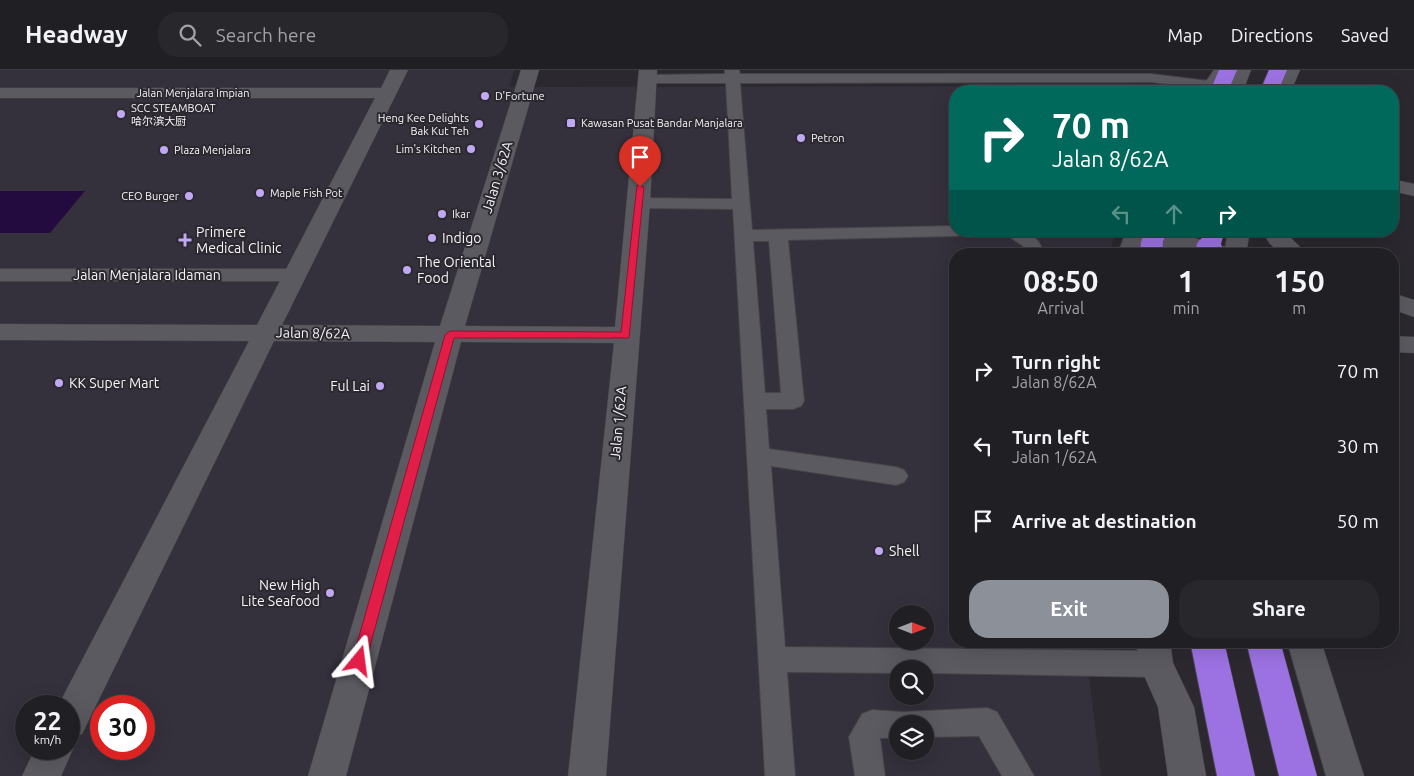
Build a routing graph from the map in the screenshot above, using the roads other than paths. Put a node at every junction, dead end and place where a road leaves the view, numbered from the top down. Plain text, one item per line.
1 (530, 70) edge
2 (1223, 70) edge
3 (1228, 70) edge
4 (1242, 70) edge
5 (1278, 70) edge
6 (1291, 70) edge
7 (733, 74) edge
8 (648, 75) edge
9 (151, 78) dead end
10 (393, 82) edge
11 (2, 84) edge
12 (1190, 85) edge
13 (1215, 85) edge
14 (1216, 85) edge
15 (1236, 85) edge
16 (1272, 85) edge
17 (1285, 85) edge
18 (137, 92) junction
19 (639, 203) junction
20 (742, 204) junction
21 (949, 231) edge
22 (744, 236) junction
23 (778, 236) junction
24 (1022, 237) edge
25 (1277, 237) edge
26 (1170, 239) edge
27 (1033, 248) edge
28 (1152, 248) edge
29 (1202, 248) edge
30 (1289, 248) edge
31 (0, 275) edge
32 (294, 275) junction
33 (1399, 303) edge
34 (1399, 306) edge
35 (1414, 310) edge
36 (0, 332) edge
37 (266, 333) junction
38 (450, 335) junction
39 (626, 335) junction
40 (1399, 339) edge
41 (1399, 344) edge
42 (1414, 344) edge
43 (755, 401) junction
44 (759, 456) junction
45 (896, 476) dead end
46 (1209, 648) edge
47 (1265, 648) edge
48 (1306, 648) edge
49 (1160, 649) edge
50 (772, 659) junction
51 (80, 700) edge
52 (934, 723) edge
53 (889, 724) edge
54 (49, 760) edge
55 (41, 776) edge
56 (327, 776) edge
57 (587, 776) edge
58 (780, 776) edge
59 (870, 776) edge
60 (1019, 776) edge
61 (1187, 776) edge
62 (1236, 776) edge
63 (1298, 776) edge
64 (1345, 776) edge

1 - 38 street, Jalan 3/62A
2 - 13 street
3 - 14 highway
4 - 15 street
5 - 16 highway
6 - 17 street
7 - 8 lane
7 - 12 lane
7 - 20 lane
8 - 19 street, Jalan 1/62A
9 - 18 street
10 - 18 street, Jalan Menjalara Impian
10 - 32 street
11 - 18 street, Jalan Menjalara Impian
19 - 20 lane
19 - 39 street, Jalan 1/62A
20 - 22 lane
21 - 23 lane
22 - 23 lane
22 - 43 lane
23 - 43 lane
24 - 27 lane
25 - 30 street
26 - 28 highway
26 - 29 street
31 - 32 lane, Jalan Menjalara Idaman
32 - 37 street
33 - 35 street
34 - 35 street
36 - 37 street, Jalan 8/62A
37 - 38 street, Jalan 8/62A
37 - 51 street
38 - 39 street, Jalan 8/62A
38 - 56 street, Jalan 3/62A
39 - 57 street, Jalan 1/62A
40 - 42 street
41 - 42 street
43 - 44 lane
44 - 45 lane
44 - 50 lane
46 - 62 highway
47 - 63 highway
48 - 64 street
49 - 50 lane
49 - 61 street
50 - 58 lane
52 - 60 lane
53 - 59 lane
54 - 55 street

